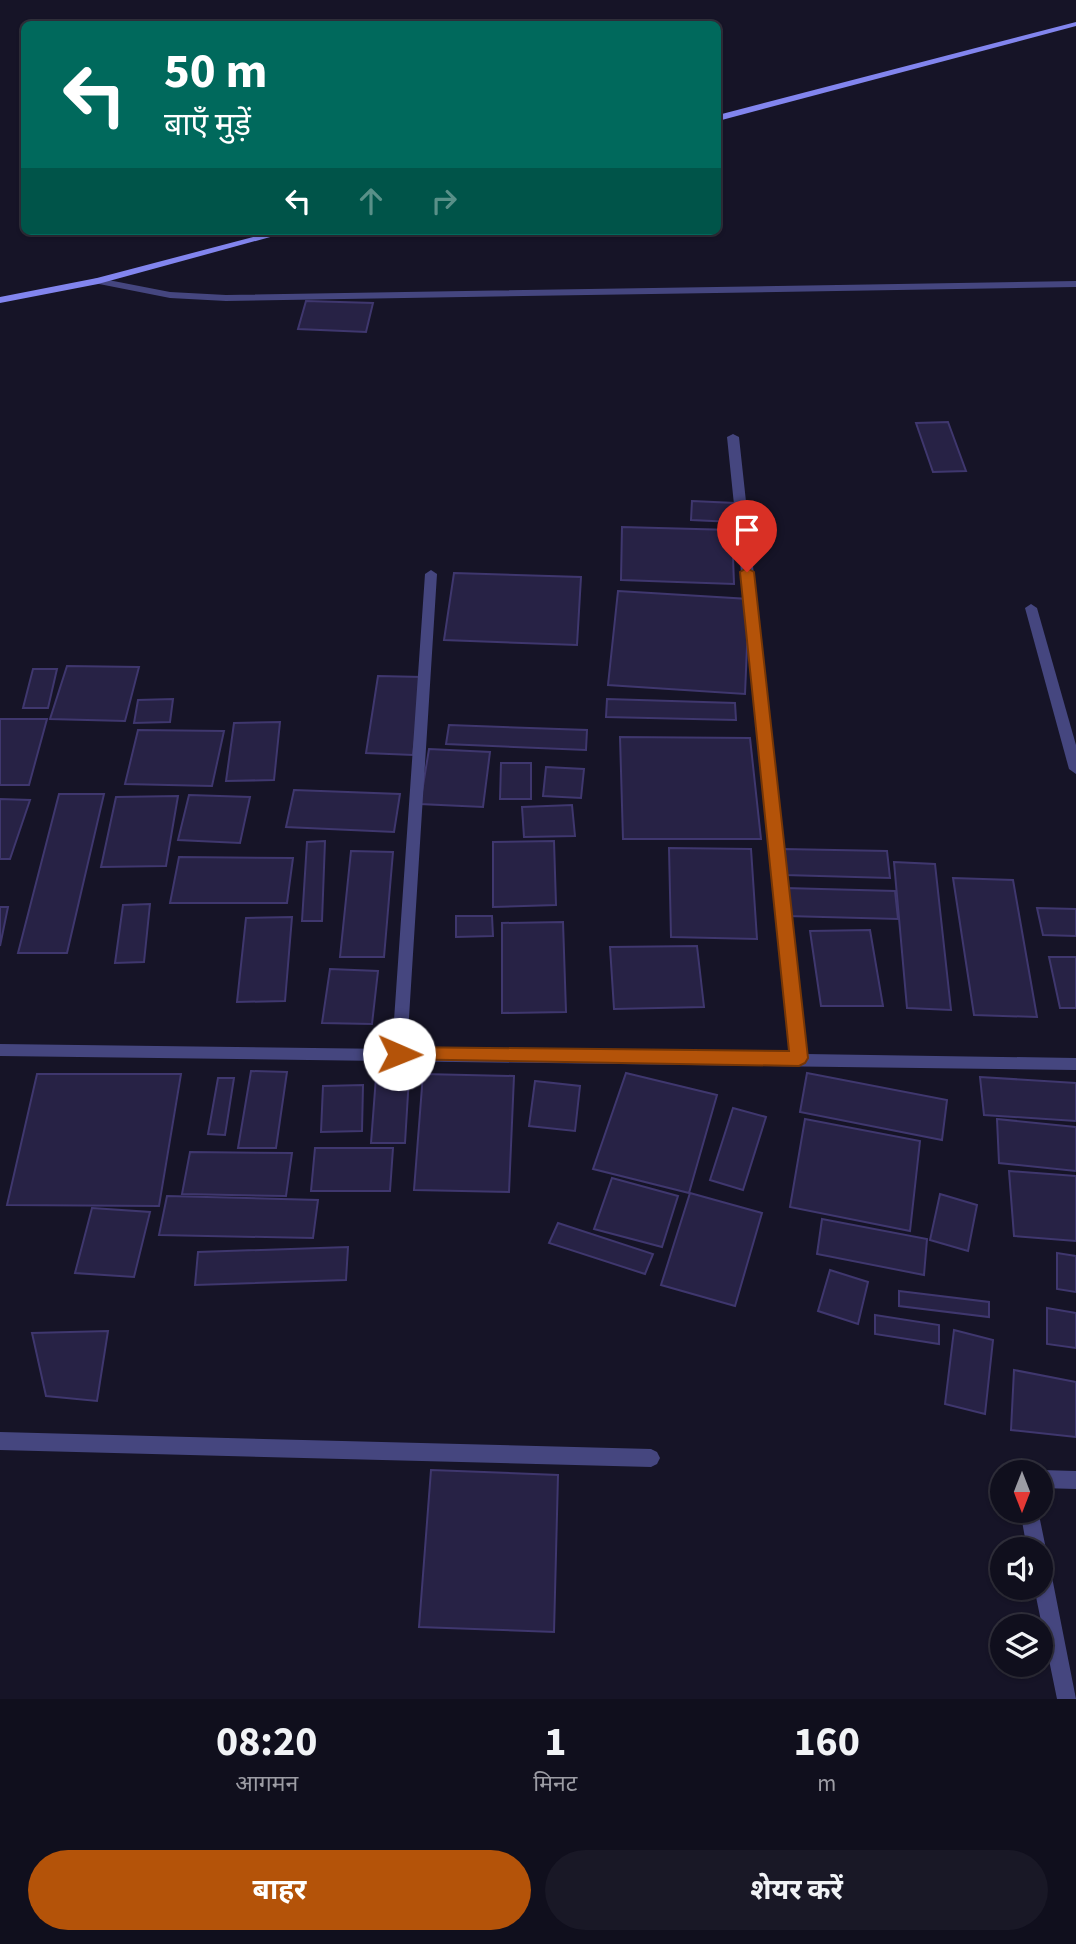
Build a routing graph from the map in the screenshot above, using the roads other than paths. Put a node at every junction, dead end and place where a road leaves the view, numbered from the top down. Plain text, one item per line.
1 (1076, 24) edge
2 (721, 117) edge
3 (272, 235) edge
4 (98, 281) junction
5 (1076, 284) edge
6 (0, 300) edge
7 (733, 437) dead end
8 (431, 574) dead end
9 (1031, 608) dead end
10 (1076, 769) edge
11 (0, 1050) edge
12 (399, 1054) junction
13 (799, 1058) junction
14 (1076, 1064) edge
15 (0, 1441) edge
16 (651, 1458) dead end
17 (1054, 1479) edge
18 (1076, 1480) edge
19 (1047, 1600) edge
20 (1067, 1699) edge

1 - 2 street
3 - 4 street
4 - 5 street
4 - 6 street
7 - 13 street
8 - 12 street
9 - 10 street
11 - 12 street
12 - 13 street
13 - 14 street
15 - 16 street
17 - 18 street
19 - 20 street

